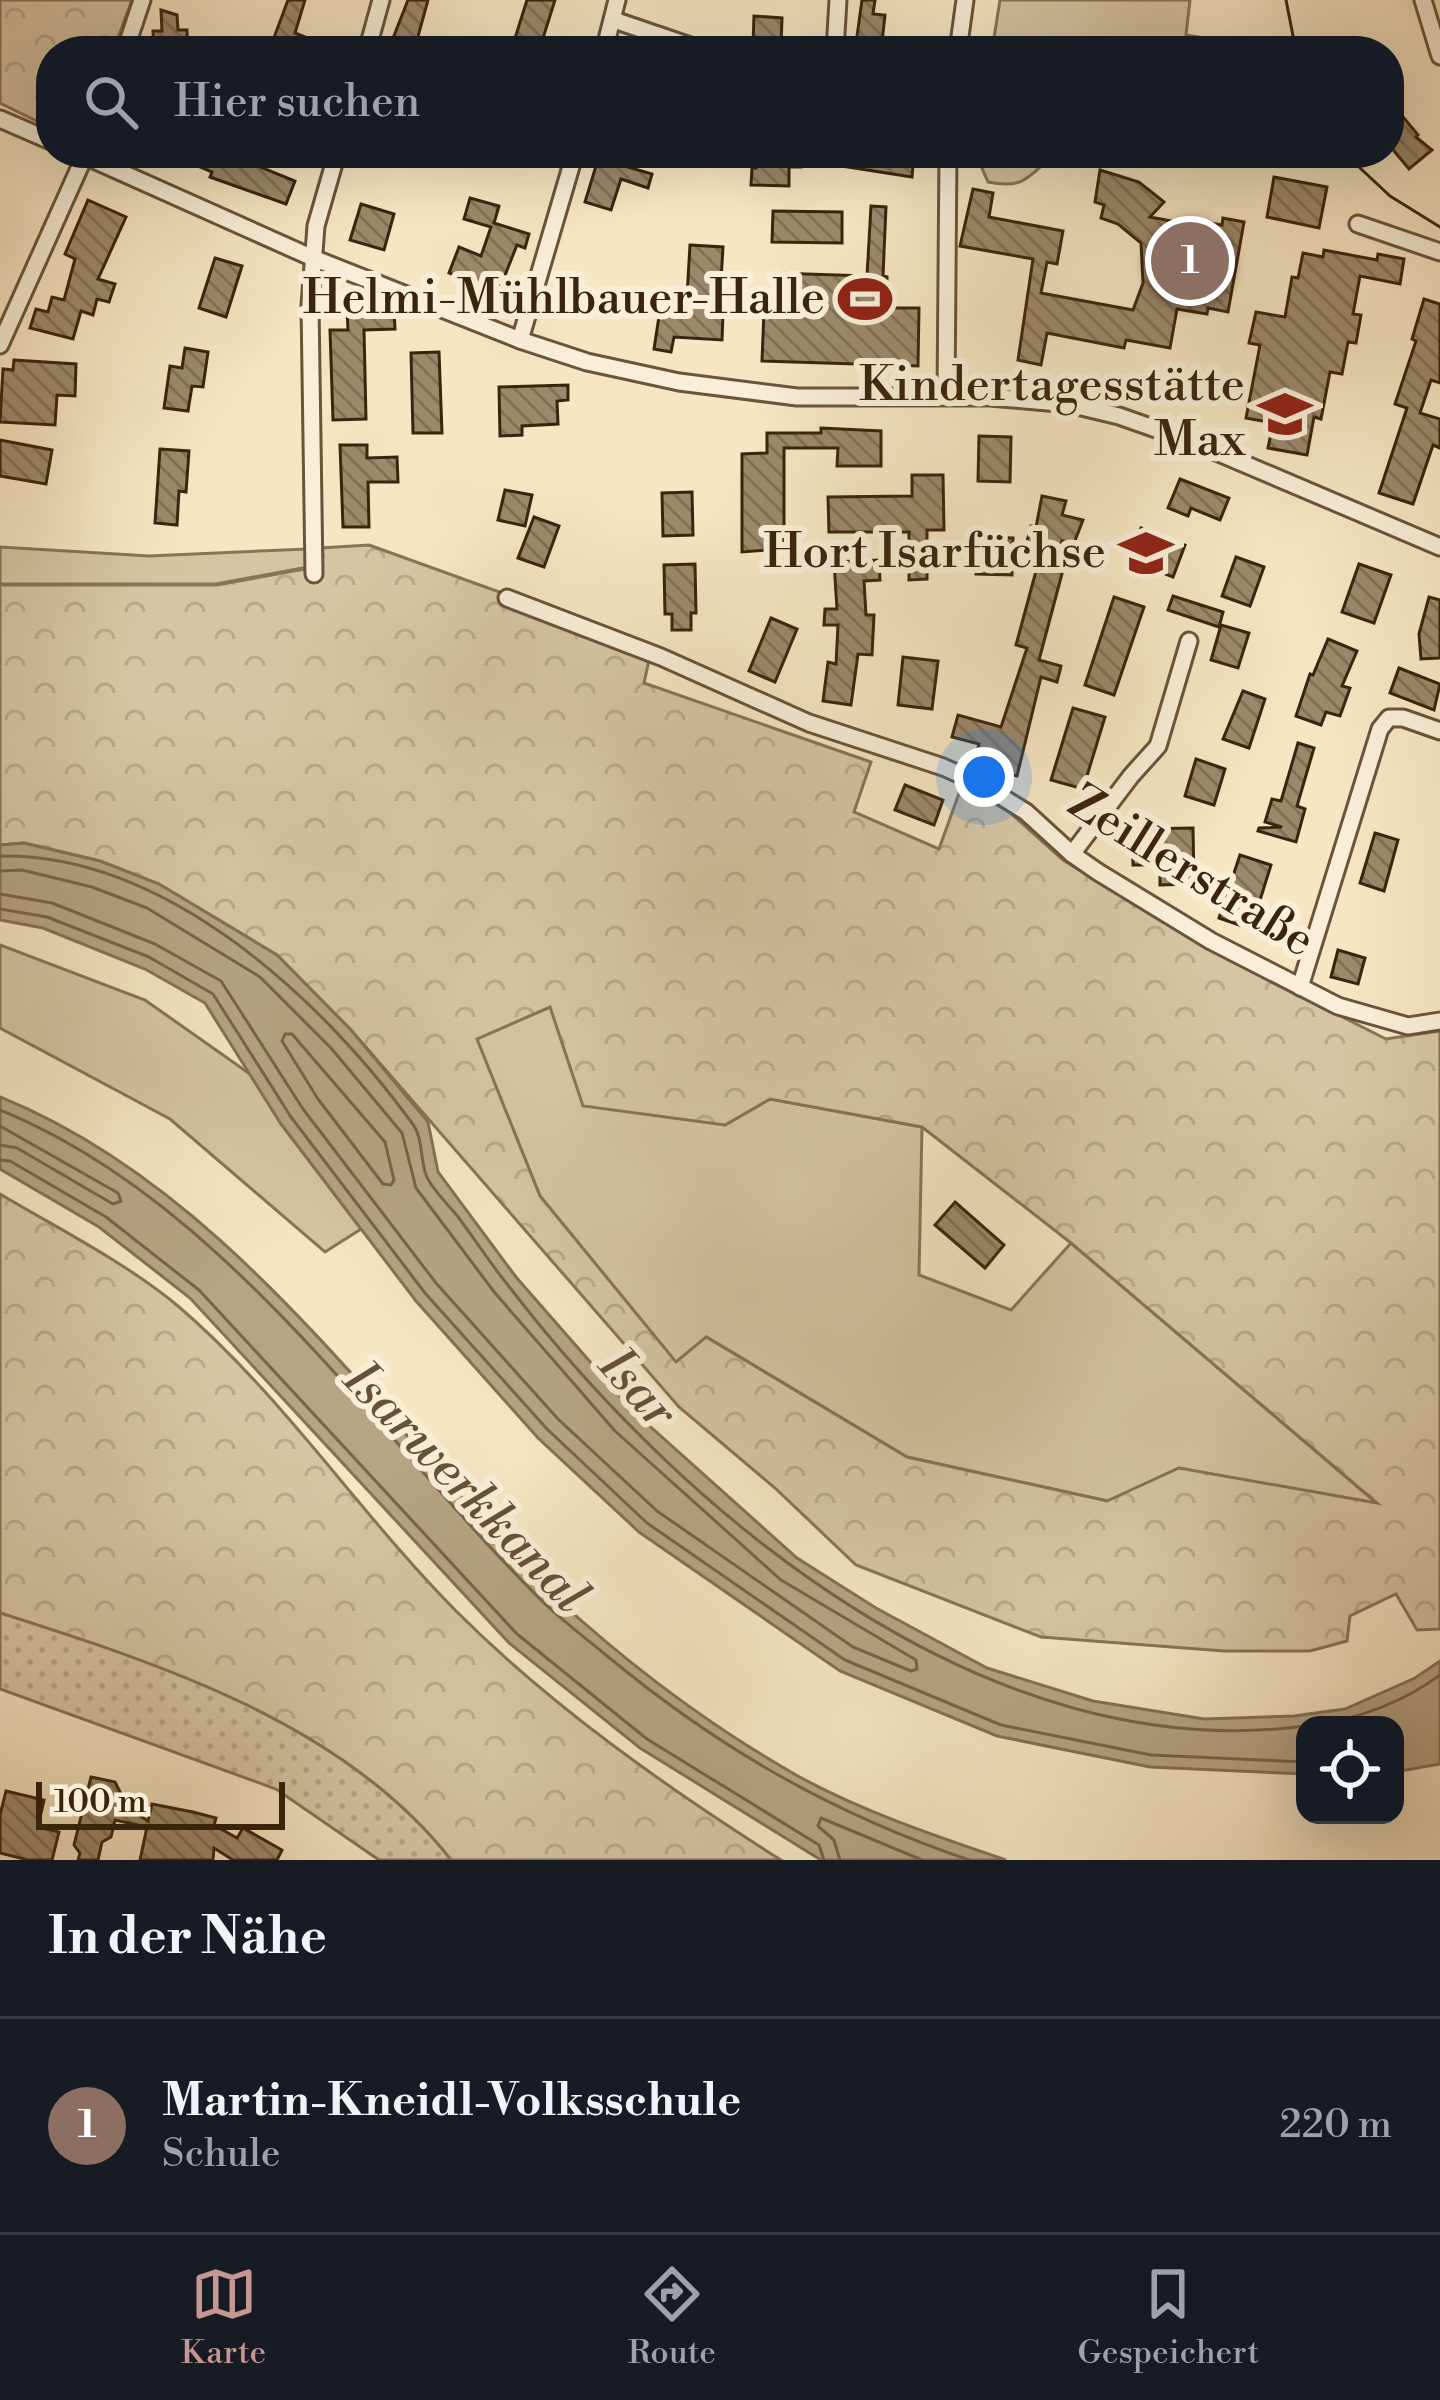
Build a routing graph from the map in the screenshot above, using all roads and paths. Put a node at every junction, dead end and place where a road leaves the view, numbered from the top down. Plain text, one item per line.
1 (142, 0) edge
2 (381, 0) edge
3 (617, 0) edge
4 (838, 0) edge
5 (965, 0) edge
6 (1423, 0) edge
7 (614, 20) junction
8 (130, 36) edge
9 (371, 36) edge
10 (609, 36) edge
11 (661, 36) edge
12 (836, 36) edge
13 (960, 36) edge
14 (1440, 56) edge
15 (0, 119) edge
16 (36, 135) edge
17 (76, 168) edge
18 (113, 168) edge
19 (333, 168) edge
20 (570, 168) edge
21 (947, 168) edge
22 (1358, 224) dead end
23 (1440, 252) edge
24 (314, 258) junction
25 (520, 340) junction
26 (0, 345) edge
27 (946, 396) junction
28 (1440, 547) edge
29 (314, 574) dead end
30 (507, 598) dead end
31 (1189, 641) dead end
32 (1440, 731) edge
33 (1072, 854) junction
34 (1300, 988) junction
35 (1440, 1021) edge

1 - 8 street
2 - 9 street
3 - 7 street
4 - 12 street
5 - 13 street
6 - 14 street
7 - 10 street
7 - 11 street
15 - 16 street
17 - 26 street
18 - 24 street
19 - 24 street
20 - 25 street
21 - 27 street
22 - 23 street
24 - 25 street
24 - 29 street
25 - 27 street
27 - 28 street
30 - 33 street, Zeillerstraße
31 - 33 street
32 - 34 street
33 - 34 street, Zeillerstraße
34 - 35 street, Zeillerstraße

